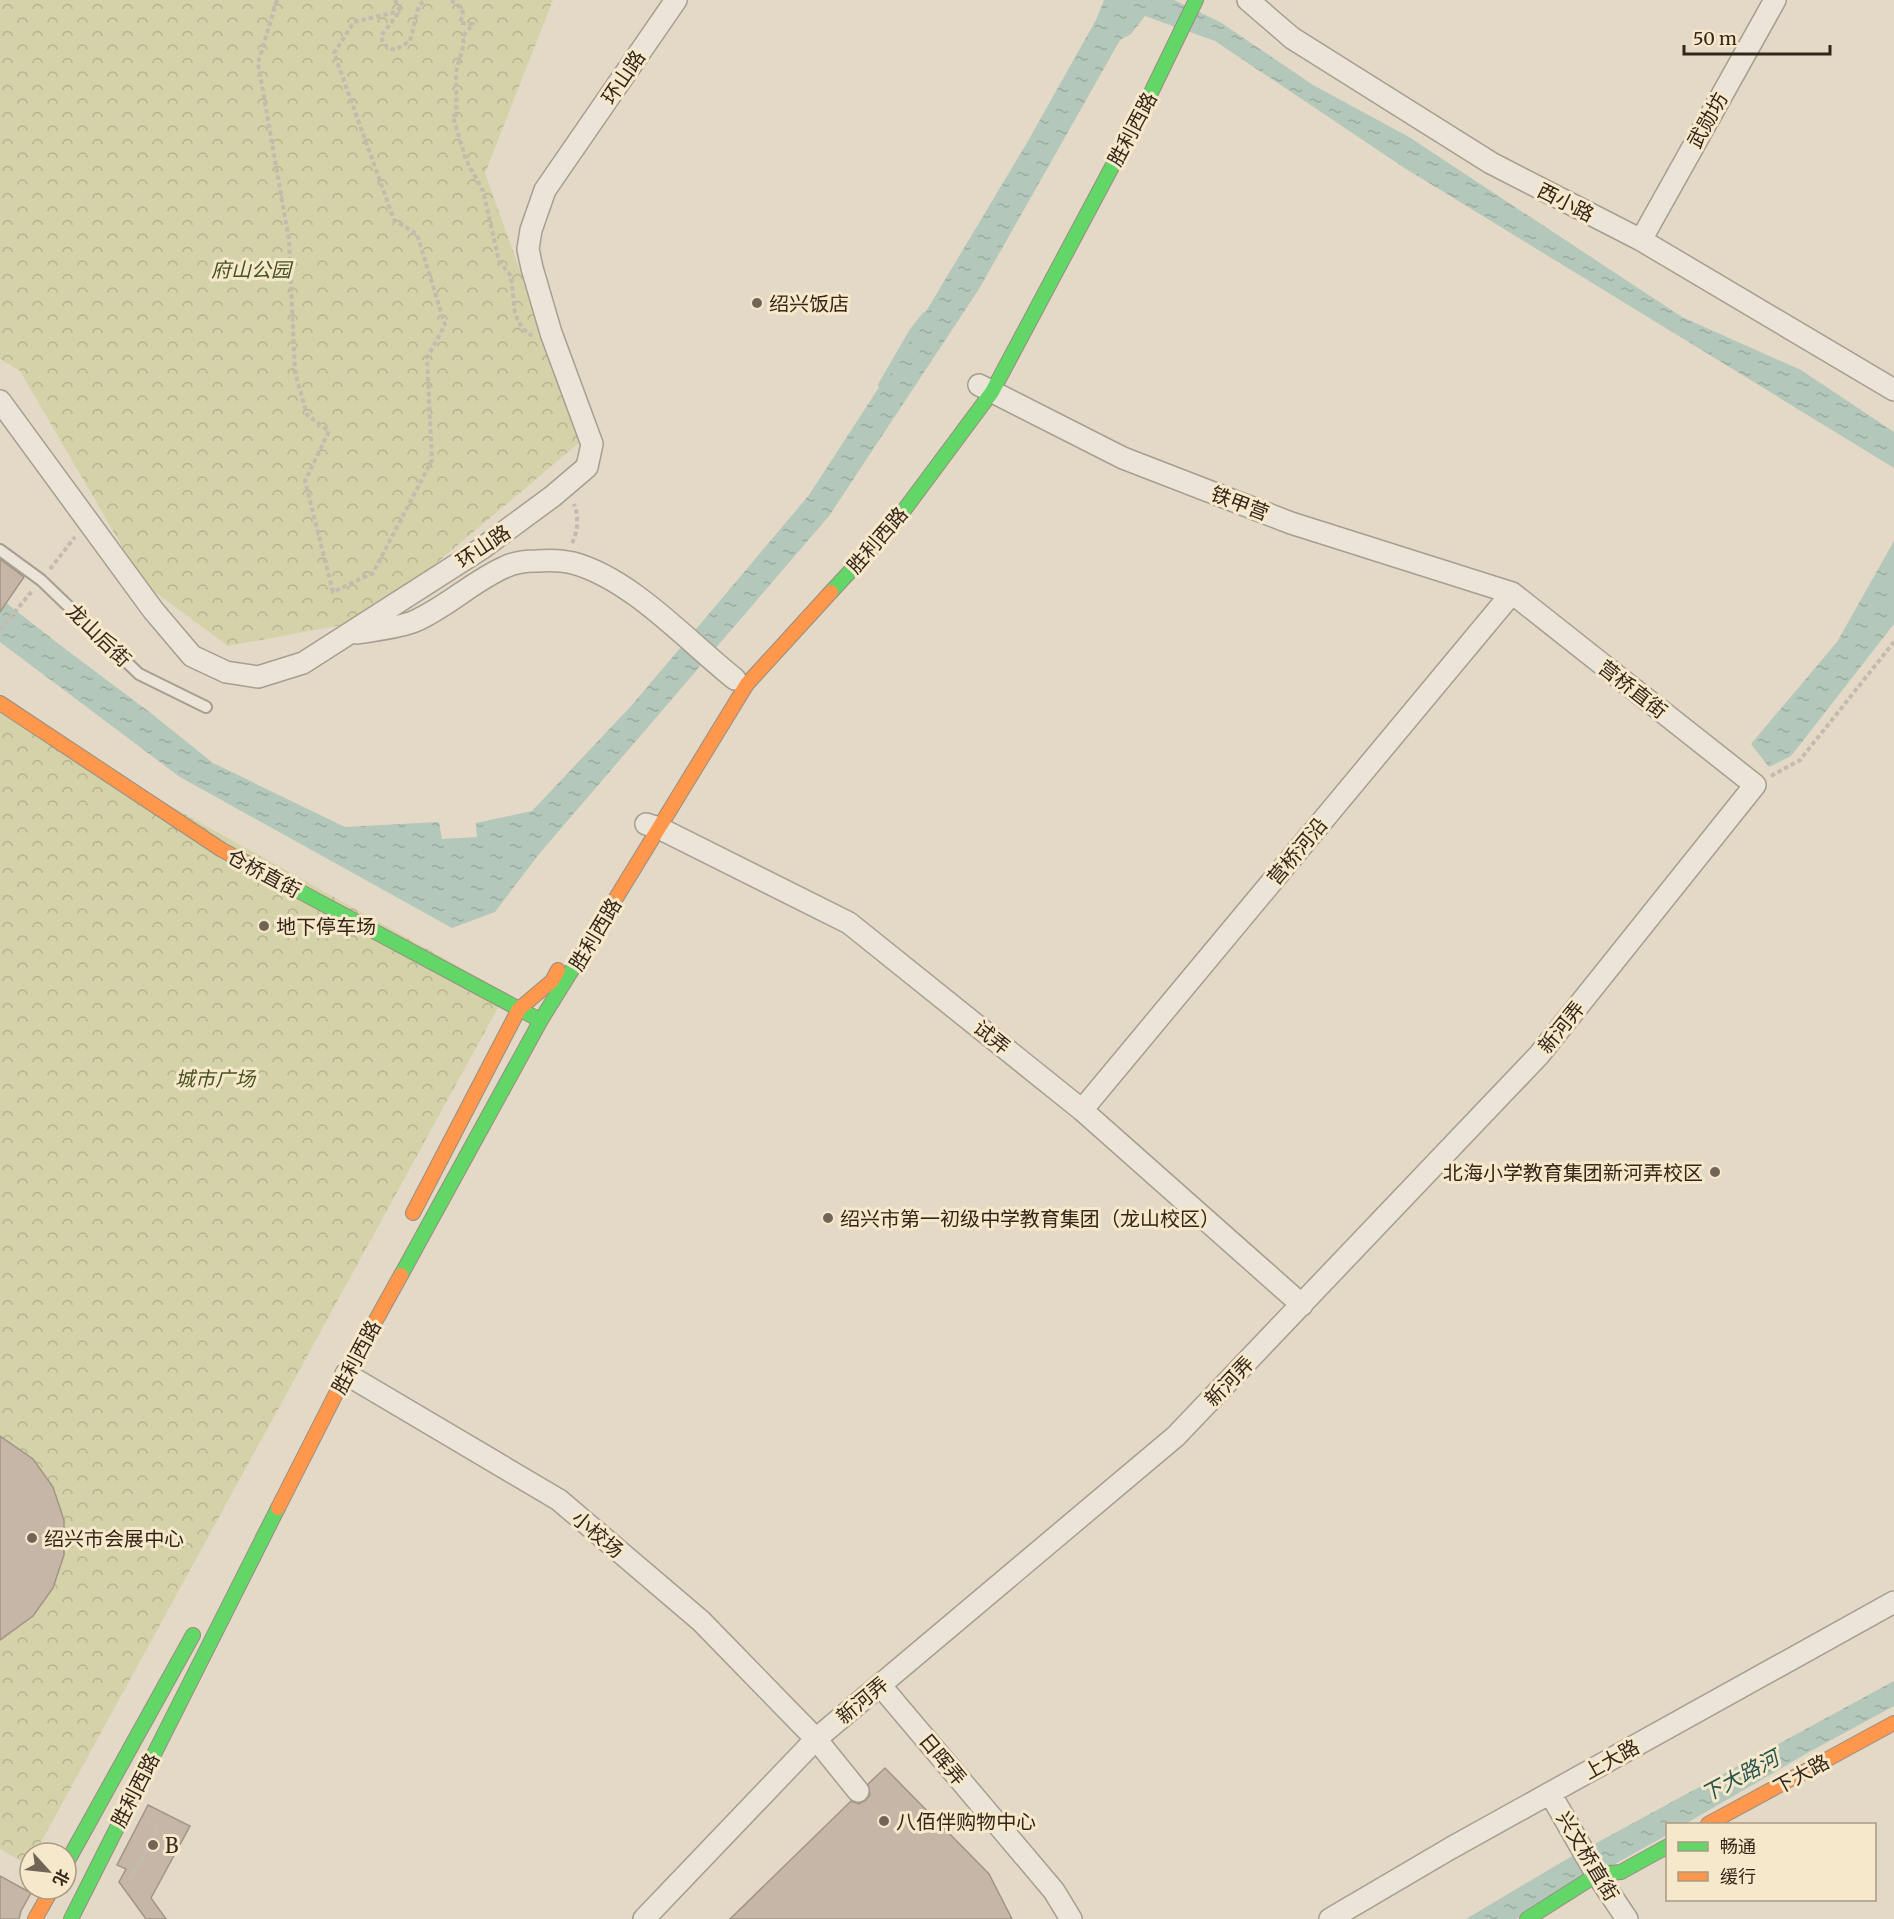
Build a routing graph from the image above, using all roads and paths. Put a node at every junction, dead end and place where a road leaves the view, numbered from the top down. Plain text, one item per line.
1 (277, 0) edge
2 (395, 0) edge
3 (426, 0) edge
4 (676, 0) edge
5 (1196, 0) edge
6 (1248, 0) edge
7 (1775, 0) edge
8 (400, 11) junction
9 (1641, 240) junction
10 (982, 386) junction
11 (1894, 390) edge
12 (0, 401) edge
13 (87, 520) junction
14 (0, 550) edge
15 (41, 580) junction
16 (1512, 593) junction
17 (0, 630) edge
18 (776, 632) dead end
19 (345, 635) junction
20 (1894, 642) edge
21 (735, 679) junction
22 (0, 703) edge
23 (206, 707) dead end
24 (1755, 785) junction
25 (653, 826) junction
26 (519, 1009) junction
27 (541, 1020) junction
28 (1082, 1110) junction
29 (405, 1229) dead end
30 (1302, 1305) junction
31 (346, 1374) junction
32 (1894, 1602) edge
33 (203, 1618) dead end
34 (880, 1685) junction
35 (1894, 1723) edge
36 (816, 1739) junction
37 (858, 1791) dead end
38 (1550, 1793) junction
39 (142, 1819) dead end
40 (1709, 1823) edge
41 (78, 1842) edge
42 (1666, 1847) edge
43 (1596, 1872) junction
44 (130, 1880) dead end
45 (45, 1901) edge
46 (35, 1919) edge
47 (70, 1919) edge
48 (644, 1919) edge
49 (1071, 1919) edge
50 (1330, 1919) edge
51 (1527, 1919) edge
52 (1627, 1919) edge

1 - 8 path
2 - 8 path
3 - 8 path
4 - 19 street, 环山路
5 - 10 main road, 胜利西路
6 - 9 street, 西小路
7 - 9 street, 武勋坊
9 - 11 street, 西小路
10 - 16 street, 铁甲营
10 - 25 main road, 胜利西路
12 - 13 street, 环山路
13 - 15 path
13 - 19 street, 环山路
14 - 15 lane, 龙山后街
15 - 17 path
15 - 23 lane, 龙山后街
16 - 24 street, 营桥直街
16 - 28 street, 营桥河沿
18 - 21 main road, 胜利西路
19 - 21 street
20 - 24 path
21 - 25 main road, 胜利西路
22 - 26 main road, 仓桥直街
24 - 30 street, 新河弄
25 - 26 main road, 胜利西路
25 - 27 main road, 胜利西路
25 - 28 street, 试弄
26 - 27 main road, 仓桥直街
26 - 29 main road, 胜利西路
27 - 31 main road, 胜利西路
28 - 30 street, 试弄
30 - 34 street, 新河弄
31 - 36 street, 小校场
31 - 47 main road, 胜利西路
32 - 38 street, 上大路
33 - 41 main road, 胜利西路
34 - 36 street, 新河弄
34 - 49 street, 日晖弄
35 - 40 main road, 下大路
36 - 37 street, 小校场
36 - 48 street, 新河弄
38 - 43 street, 兴文桥直街
38 - 50 street, 上大路
39 - 44 path
42 - 43 main road
43 - 51 main road
43 - 52 street, 兴文桥直街
45 - 46 main road

